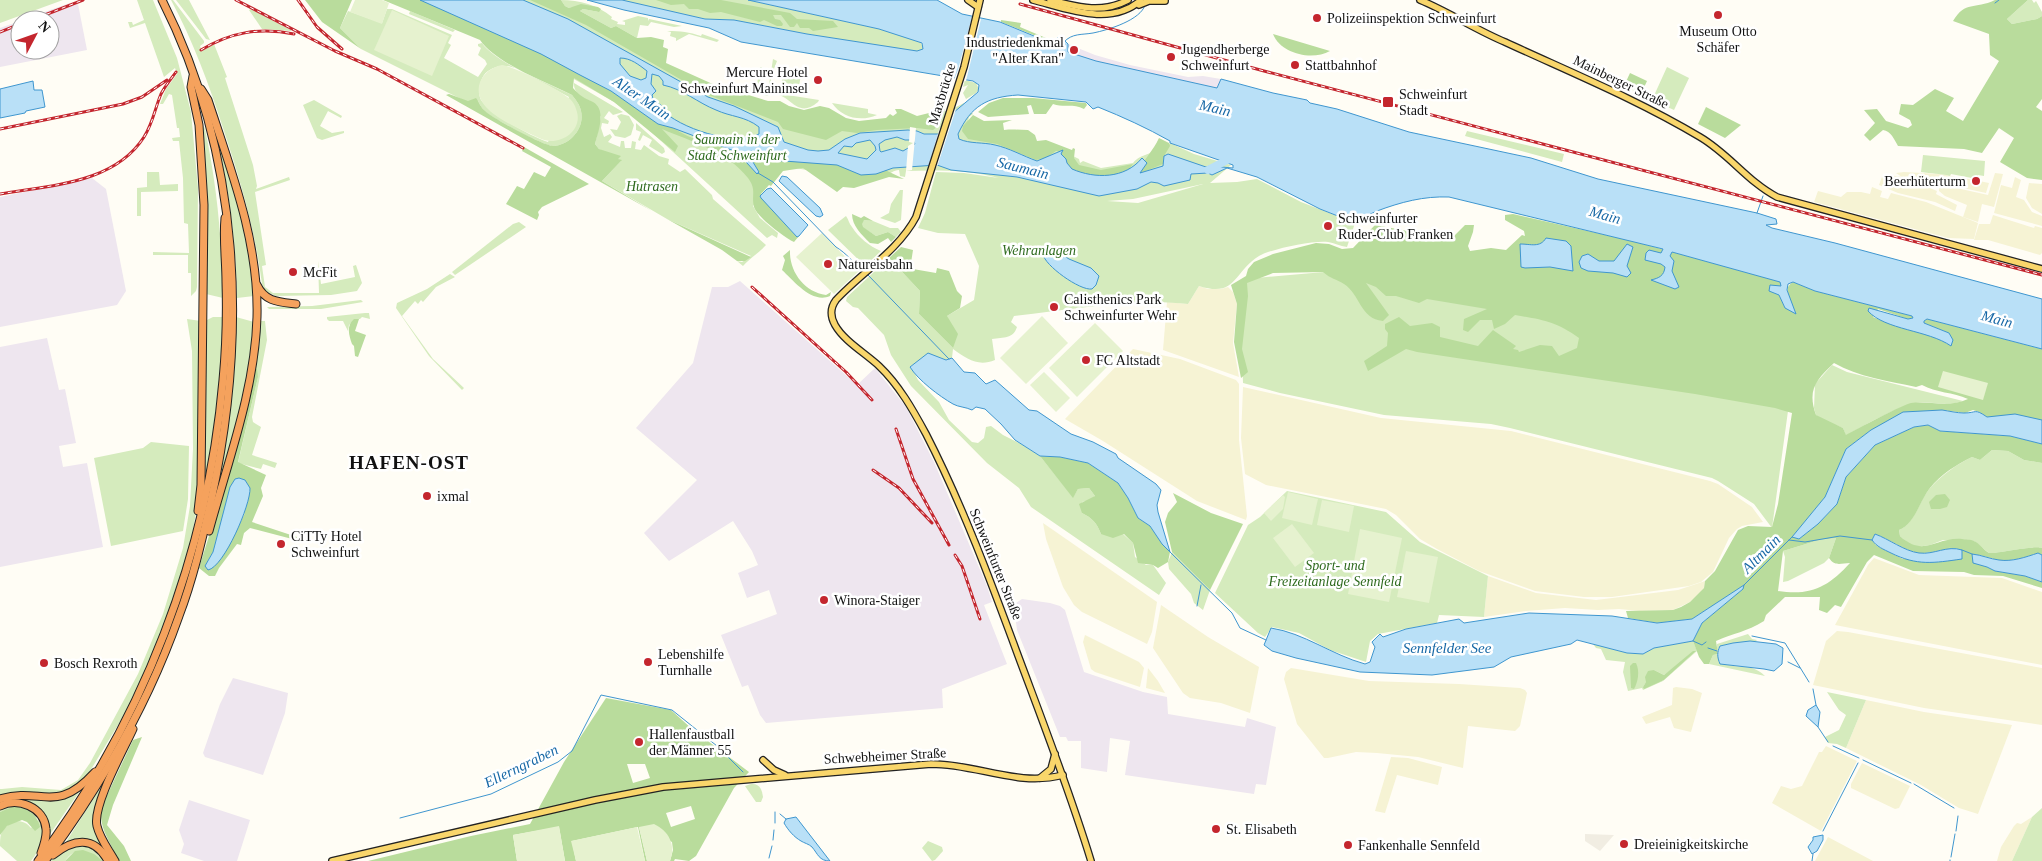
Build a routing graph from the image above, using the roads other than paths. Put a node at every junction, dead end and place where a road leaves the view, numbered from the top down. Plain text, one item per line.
1 (162, 0) edge
2 (968, 0) edge
3 (980, 0) edge
4 (1033, 0) edge
5 (1128, 0) edge
6 (1141, 0) edge
7 (1420, 0) edge
8 (1165, 1) dead end
9 (1049, 2) edge
10 (978, 7) junction
11 (1132, 8) junction
12 (194, 77) junction
13 (2042, 269) edge
14 (255, 279) junction
15 (296, 304) dead end
16 (831, 312) joint
17 (230, 324) junction
18 (198, 527) junction
19 (197, 561) junction
20 (141, 706) junction
21 (1055, 754) junction
22 (105, 760) junction
23 (763, 760) dead end
24 (1063, 775) junction
25 (787, 776) junction
26 (1038, 780) junction
27 (0, 799) edge
28 (0, 806) edge
29 (42, 860) edge
30 (108, 861) edge
31 (115, 861) edge
32 (332, 861) edge
33 (1091, 861) edge

1 - 12 highway
2 - 10 main road
3 - 10 main road, Maxbrücke
4 - 9 main road
5 - 9 main road
6 - 11 main road
7 - 13 main road, Mainberger Straße
8 - 11 main road
9 - 11 main road
10 - 16 main road, Maxbrücke
12 - 14 highway
12 - 17 highway
12 - 18 highway
14 - 15 highway
14 - 19 highway
16 - 21 main road, Schweinfurter Straße
17 - 18 highway
17 - 19 highway
18 - 22 highway
19 - 20 highway
20 - 29 highway
20 - 31 highway
21 - 24 main road, Schweinfurter Straße
21 - 26 main road
22 - 27 highway
22 - 29 highway
23 - 25 main road
24 - 26 main road, Schwebheimer Straße
24 - 33 main road, Schweinfurter Straße
25 - 26 main road, Schwebheimer Straße
25 - 32 main road, Schwebheimer Straße
28 - 29 highway
29 - 30 highway

